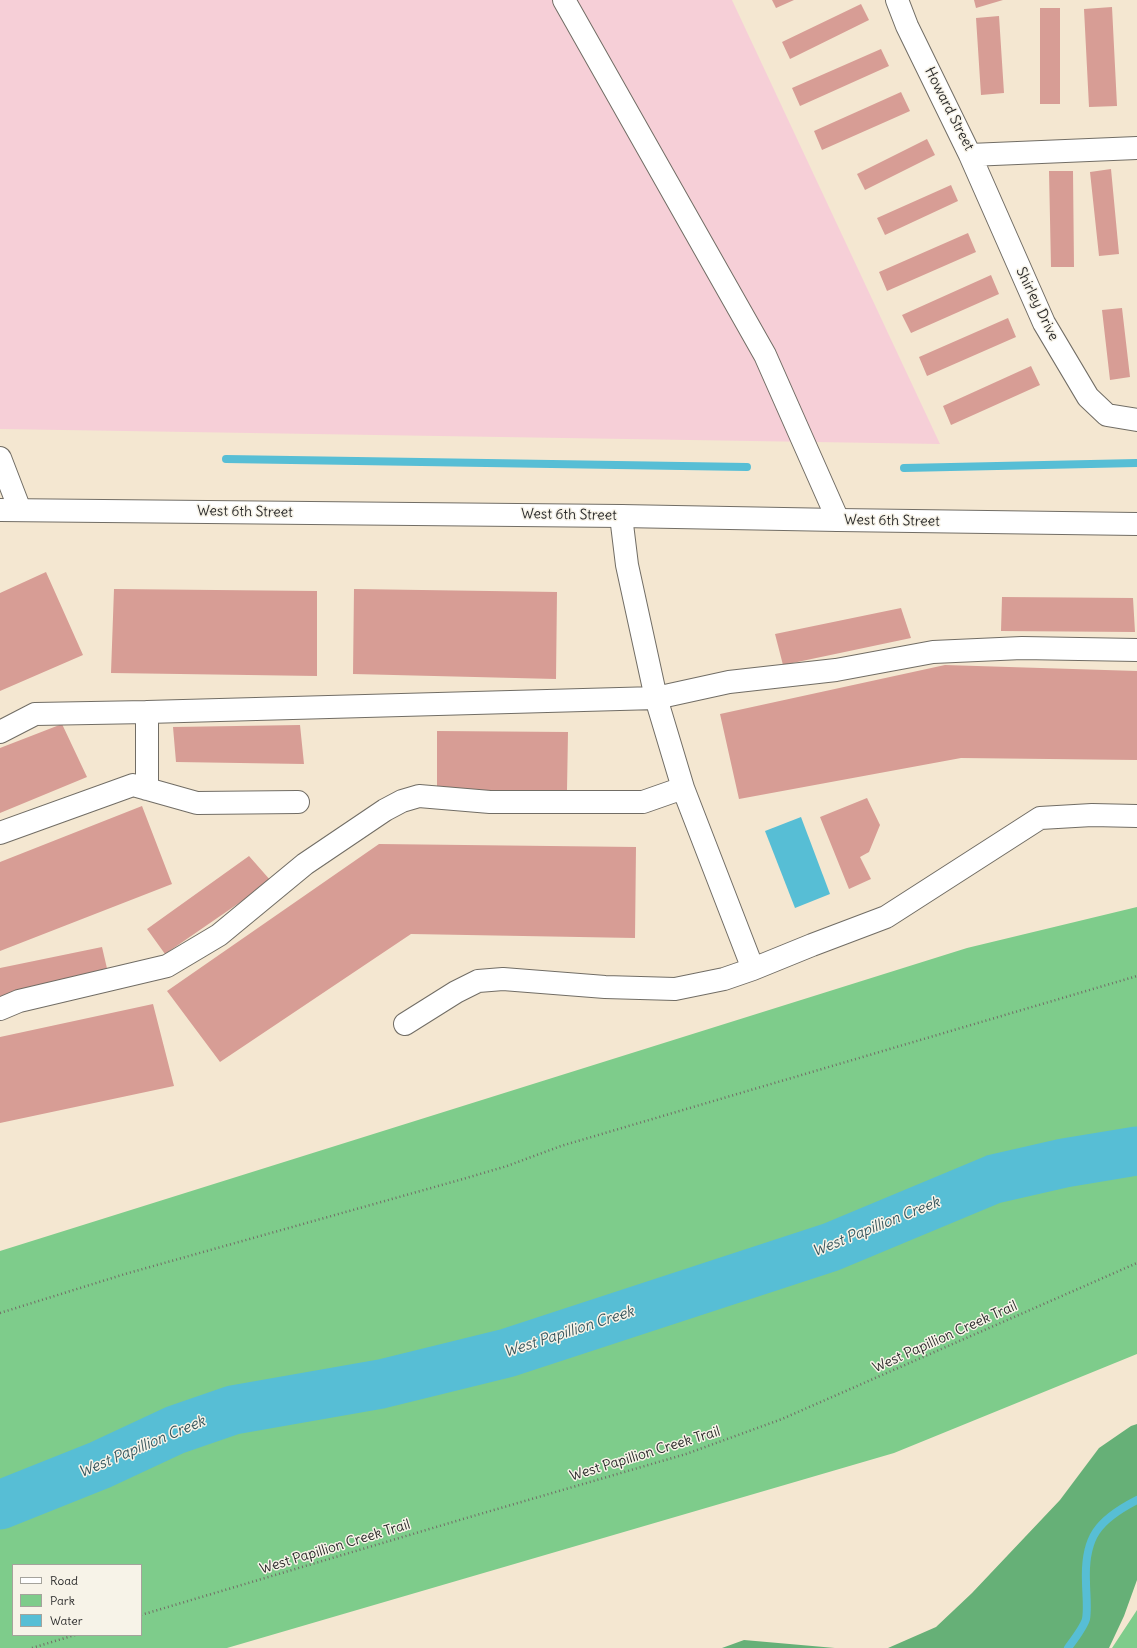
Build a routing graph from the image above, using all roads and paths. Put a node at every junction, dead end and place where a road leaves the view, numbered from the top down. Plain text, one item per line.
1 (564, 0) edge
2 (897, 0) edge
3 (1137, 148) edge
4 (970, 155) junction
5 (1137, 420) edge
6 (0, 458) edge
7 (10, 510) edge
8 (621, 516) junction
9 (838, 520) junction
10 (1137, 524) edge
11 (1137, 650) edge
12 (656, 698) junction
13 (147, 712) junction
14 (0, 732) edge
15 (683, 788) junction
16 (147, 789) junction
17 (298, 802) dead end
18 (1137, 816) edge
19 (0, 834) edge
20 (753, 969) junction
21 (1137, 976) edge
22 (0, 1009) edge
23 (405, 1024) dead end
24 (1137, 1263) edge
25 (0, 1313) edge
26 (142, 1615) edge
27 (72, 1636) edge
28 (32, 1648) edge

1 - 9 main road
2 - 4 main road, Howard Street
3 - 4 main road, Howard Street
4 - 5 main road, Shirley Drive
6 - 7 main road
7 - 8 main road, West 6th Street
8 - 9 main road, West 6th Street
8 - 12 main road
9 - 10 main road, West 6th Street
11 - 12 main road
12 - 13 main road
12 - 15 main road
13 - 14 main road
13 - 16 main road
15 - 20 main road
15 - 22 main road
16 - 17 main road
16 - 19 main road
18 - 20 main road
20 - 23 main road
21 - 25 path
24 - 26 path, West Papillion Creek Trail
27 - 28 path

